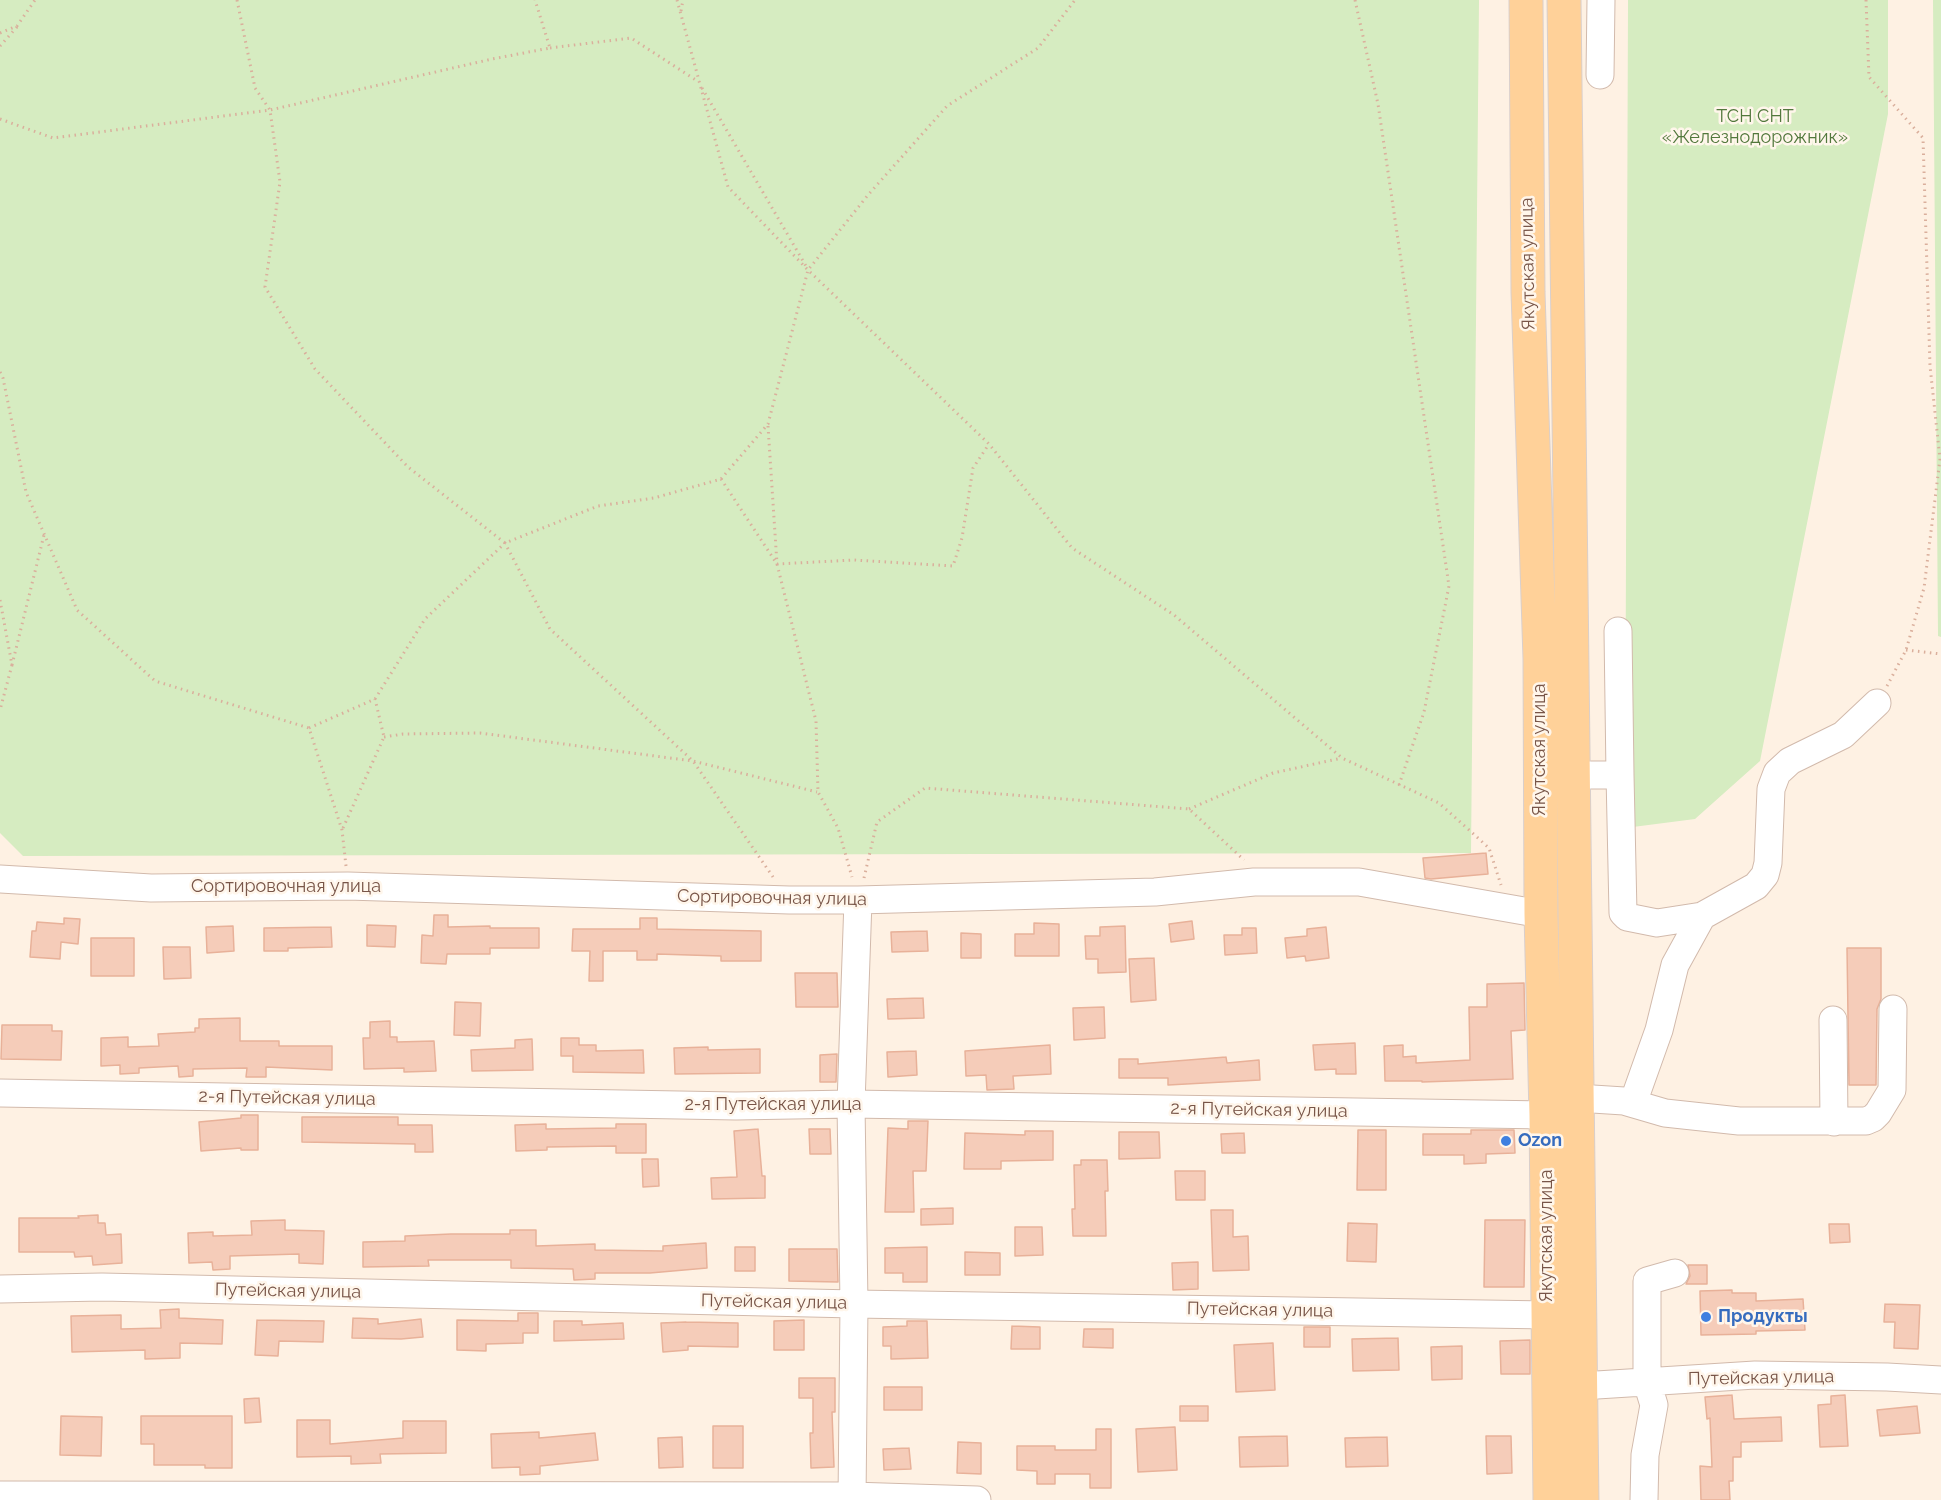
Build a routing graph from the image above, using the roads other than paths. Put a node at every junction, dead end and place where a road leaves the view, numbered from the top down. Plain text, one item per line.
1 (1526, 0) edge
2 (1564, 0) edge
3 (1601, 0) edge
4 (1564, 75) junction
5 (1618, 631) dead end
6 (1878, 703) road end
7 (1573, 775) junction
8 (1620, 775) junction
9 (0, 879) edge
10 (858, 900) junction
11 (1531, 912) junction
12 (1702, 916) junction
13 (1640, 920) junction
14 (1675, 965) junction
15 (1893, 1009) dead end
16 (1833, 1020) dead end
17 (0, 1093) edge
18 (1577, 1098) junction
19 (1633, 1103) junction
20 (851, 1104) junction
21 (1546, 1115) junction
22 (1834, 1122) junction
23 (1675, 1273) dead end
24 (0, 1289) edge
25 (854, 1304) junction
26 (1548, 1315) junction
27 (1941, 1380) edge
28 (1647, 1382) junction
29 (1581, 1386) junction
30 (0, 1495) edge
31 (852, 1498) edge
32 (977, 1500) edge
33 (1550, 1500) edge
34 (1582, 1500) edge
35 (1644, 1500) edge

1 - 11 main road, Якутская улица
2 - 4 main road, Якутская улица
3 - 4 street
4 - 7 main road, Якутская улица
5 - 8 street
6 - 12 street
7 - 8 street
7 - 18 main road, Якутская улица
8 - 13 street
9 - 10 street, Сортировочная улица
10 - 11 street, Сортировочная улица
10 - 20 street
11 - 21 main road, Якутская улица
12 - 13 street
12 - 14 street
13 - 14 street
14 - 19 street
15 - 22 street
16 - 22 street
17 - 20 street, 2-я Путейская улица
18 - 19 street
18 - 29 main road, Якутская улица
19 - 22 street
20 - 21 street, 2-я Путейская улица
20 - 25 street
21 - 26 main road, Якутская улица
23 - 28 street
24 - 25 street, Путейская улица
25 - 26 street, Путейская улица
25 - 31 street
26 - 33 main road, Якутская улица
27 - 28 street, Путейская улица
28 - 29 street, Путейская улица
28 - 35 street
29 - 34 main road, Якутская улица
30 - 31 street
31 - 32 street

